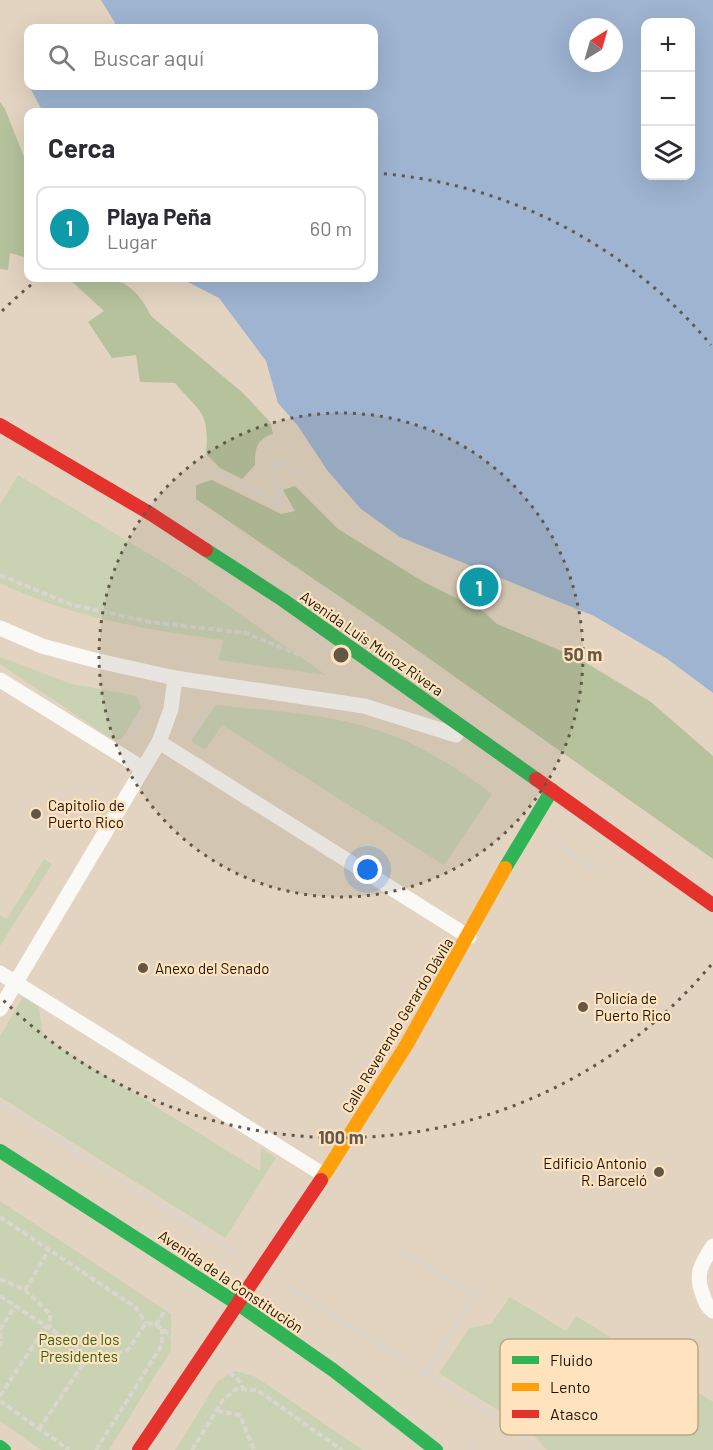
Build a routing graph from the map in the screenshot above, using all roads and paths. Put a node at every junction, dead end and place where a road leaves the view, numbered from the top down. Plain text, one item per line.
1 (0, 425) edge
2 (218, 472) dead end
3 (302, 474) dead end
4 (0, 575) edge
5 (0, 628) edge
6 (309, 658) dead end
7 (175, 678) junction
8 (0, 680) edge
9 (131, 691) dead end
10 (216, 702) dead end
11 (130, 738) dead end
12 (159, 742) junction
13 (487, 745) junction
14 (178, 755) junction
15 (142, 768) junction
16 (552, 790) junction
17 (533, 820) junction
18 (612, 875) dead end
19 (713, 904) edge
20 (469, 937) junction
21 (0, 973) edge
22 (16, 983) junction
23 (0, 1009) edge
24 (0, 1104) edge
25 (0, 1151) edge
26 (324, 1175) junction
27 (0, 1217) edge
28 (713, 1246) edge
29 (50, 1250) junction
30 (403, 1251) dead end
31 (262, 1270) junction
32 (0, 1279) edge
33 (484, 1280) dead end
34 (25, 1290) junction
35 (0, 1296) edge
36 (475, 1296) junction
37 (238, 1304) junction
38 (15, 1305) junction
39 (713, 1311) edge
40 (146, 1323) dead end
41 (48, 1327) junction
42 (162, 1329) dead end
43 (0, 1332) edge
44 (0, 1346) edge
45 (128, 1350) dead end
46 (84, 1364) junction
47 (424, 1373) junction
48 (0, 1396) edge
49 (0, 1401) edge
50 (217, 1411) junction
51 (500, 1421) edge
52 (39, 1429) junction
53 (521, 1435) edge
54 (0, 1447) edge
55 (4, 1450) edge
56 (69, 1450) edge
57 (96, 1450) edge
58 (139, 1450) edge
59 (192, 1450) edge
60 (254, 1450) edge
61 (342, 1450) edge
62 (436, 1450) edge
63 (536, 1450) edge

1 - 13 main road, Avenida Luis Muñoz Rivera
2 - 3 path
4 - 6 path
5 - 7 lane
7 - 12 lane
7 - 13 lane
8 - 15 lane
9 - 11 path
10 - 14 path
12 - 14 lane
12 - 15 lane
13 - 16 main road, Avenida Luis Muñoz Rivera
14 - 20 lane
15 - 22 lane
16 - 17 main road, Calle Reverendo Gerardo Dávila
16 - 19 main road, Avenida Luis Muñoz Rivera
17 - 18 path
17 - 20 main road, Calle Reverendo Gerardo Dávila
20 - 26 main road, Calle Reverendo Gerardo Dávila
21 - 22 lane
22 - 23 lane
22 - 26 lane
24 - 31 path
25 - 37 main road, Avenida de la Constitución
26 - 31 main road, Calle Reverendo Gerardo Dávila
27 - 29 path
28 - 39 lane
29 - 34 path
29 - 40 path
30 - 36 path
31 - 37 main road, Calle Reverendo Gerardo Dávila
31 - 47 path
32 - 34 path
33 - 36 path
34 - 41 path
35 - 38 path
36 - 47 path
37 - 58 main road, Calle Reverendo Gerardo Dávila
37 - 62 main road, Avenida de la Constitución
38 - 41 path
38 - 43 path
41 - 46 path
41 - 48 path
42 - 57 path
43 - 44 path
45 - 46 path
46 - 52 path
47 - 51 path
49 - 52 path
50 - 59 path
50 - 60 path
50 - 61 path
52 - 56 path
53 - 63 path
54 - 55 main road

